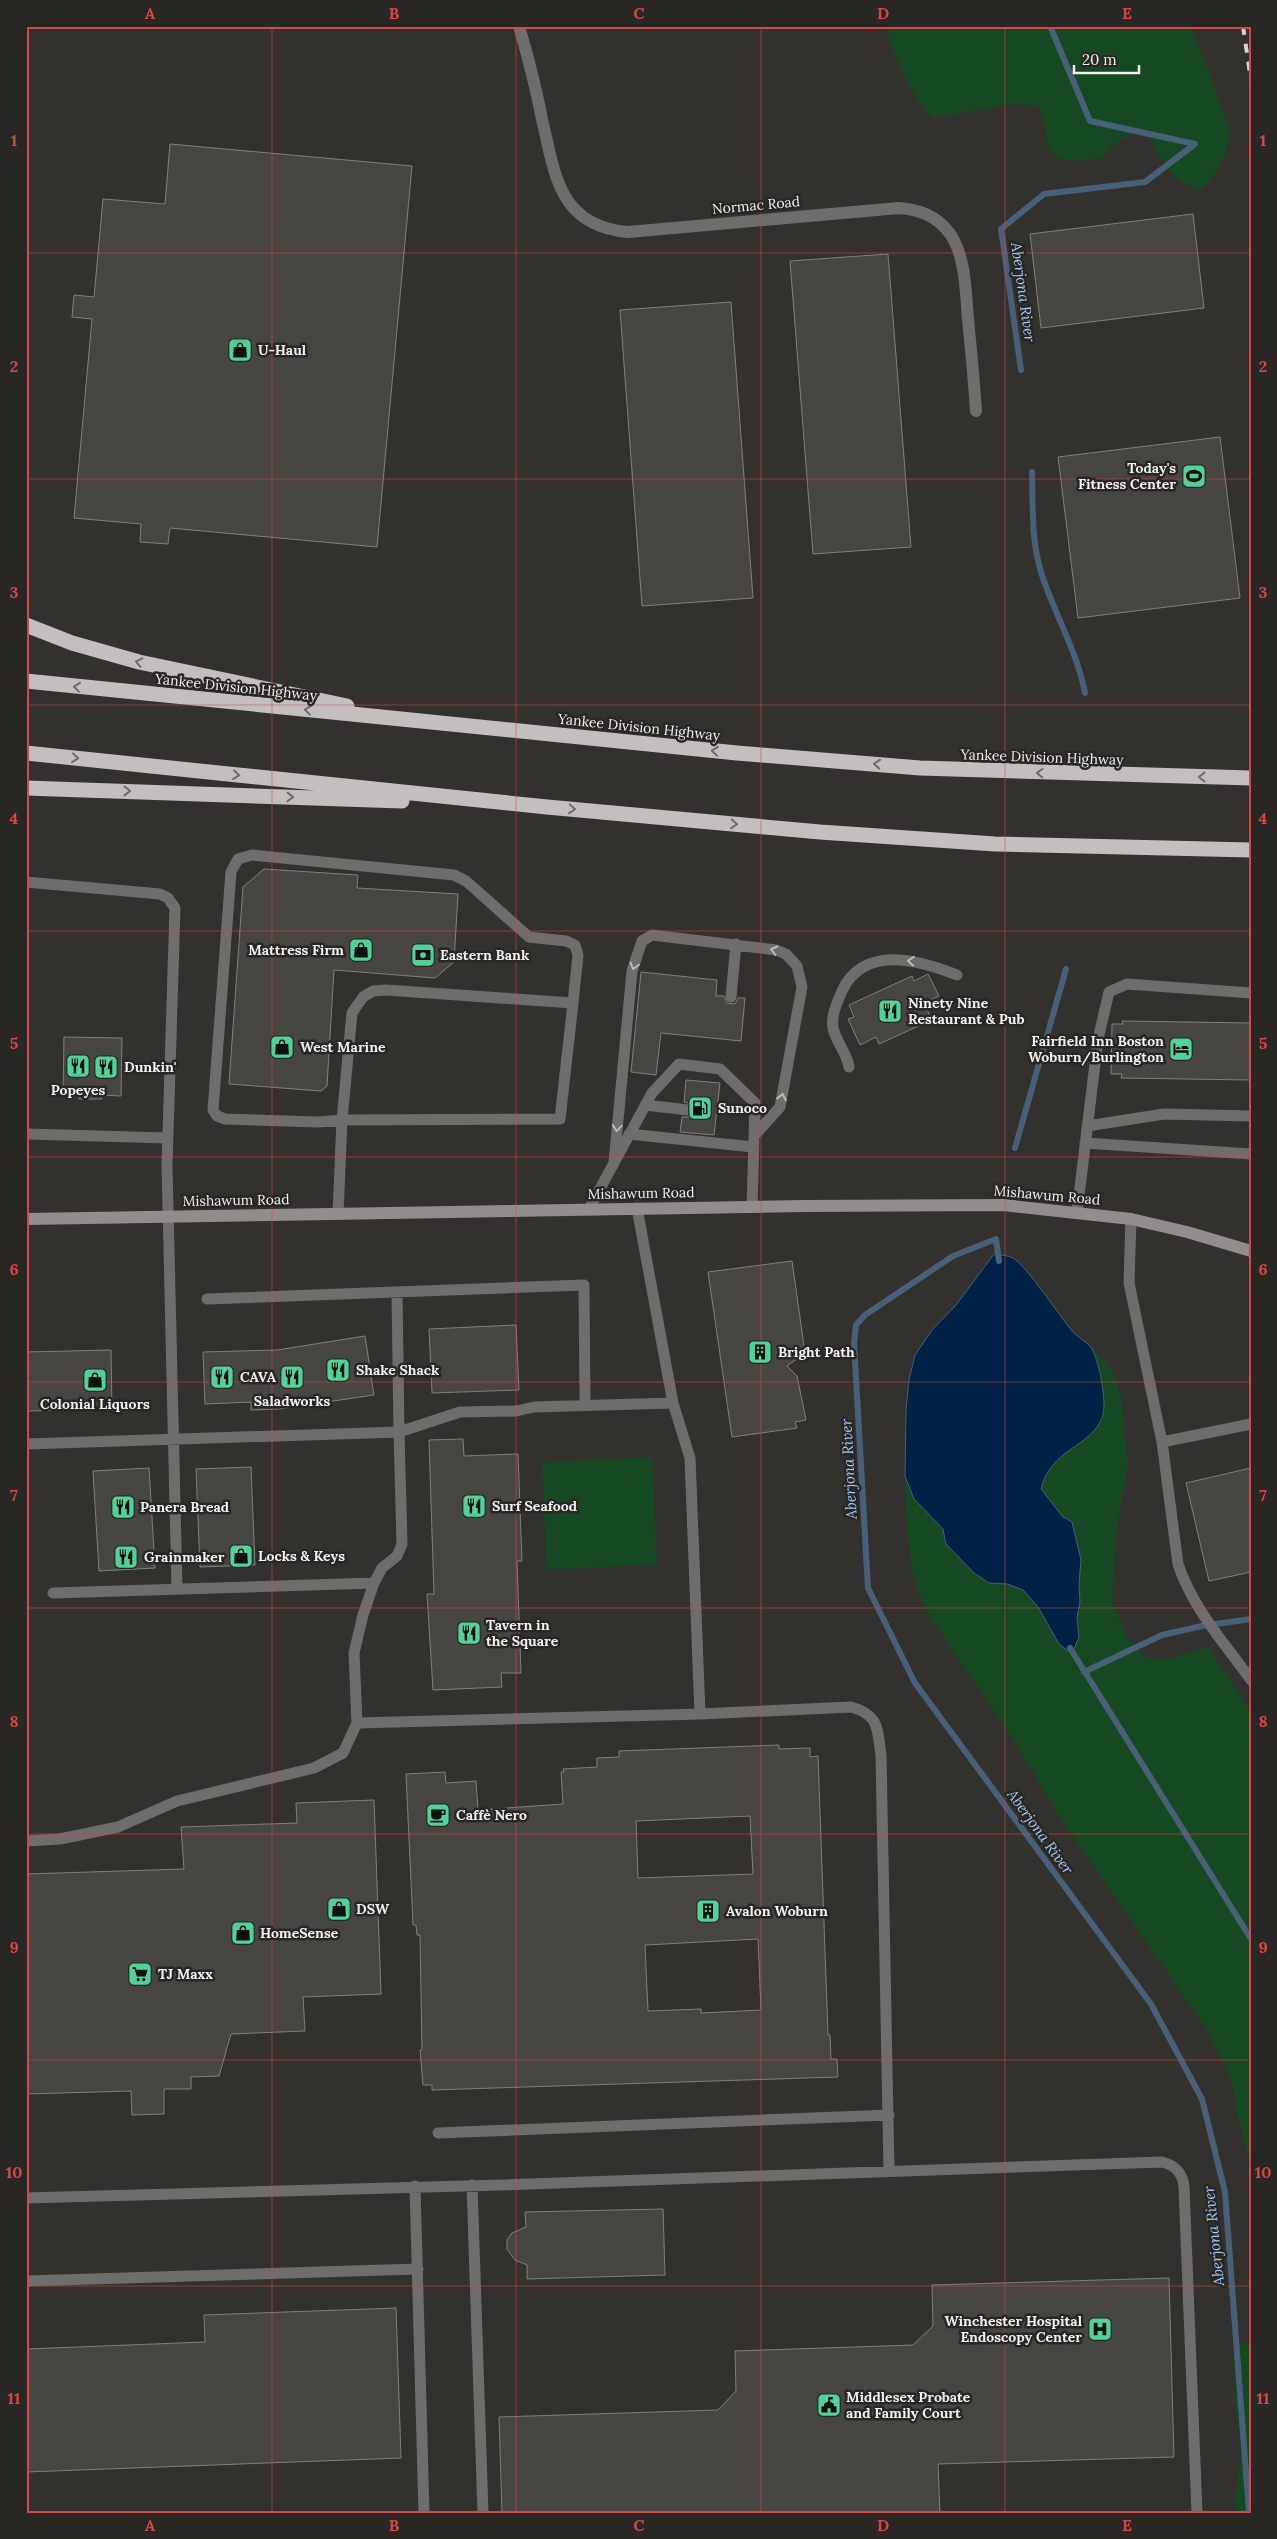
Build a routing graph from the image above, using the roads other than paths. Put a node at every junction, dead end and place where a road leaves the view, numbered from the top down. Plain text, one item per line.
1 (519, 26) edge
2 (976, 411) dead end
3 (26, 625) edge
4 (26, 681) edge
5 (426, 722) junction
6 (26, 753) edge
7 (1251, 778) edge
8 (26, 788) edge
9 (547, 807) junction
10 (1251, 850) edge
11 (26, 882) edge
12 (736, 944) junction
13 (957, 975) dead end
14 (1251, 994) edge
15 (731, 997) dead end
16 (573, 1004) junction
17 (849, 1067) dead end
18 (645, 1105) junction
19 (688, 1110) dead end
20 (1251, 1116) edge
21 (342, 1120) junction
22 (1087, 1126) junction
23 (26, 1134) edge
24 (630, 1134) junction
25 (168, 1138) junction
26 (754, 1142) junction
27 (1085, 1143) junction
28 (1251, 1154) edge
29 (614, 1163) junction
30 (752, 1207) junction
31 (638, 1208) junction
32 (589, 1209) junction
33 (1077, 1212) junction
34 (338, 1214) junction
35 (170, 1216) junction
36 (26, 1219) edge
37 (1131, 1220) junction
38 (1251, 1251) edge
39 (397, 1292) junction
40 (207, 1299) dead end
41 (673, 1403) junction
42 (585, 1405) junction
43 (1251, 1424) edge
44 (399, 1432) junction
45 (174, 1439) junction
46 (1162, 1442) junction
47 (26, 1444) edge
48 (374, 1583) junction
49 (177, 1589) junction
50 (53, 1593) dead end
51 (1251, 1680) edge
52 (700, 1714) junction
53 (357, 1723) junction
54 (26, 1841) edge
55 (889, 2115) junction
56 (438, 2132) dead end
57 (889, 2171) junction
58 (472, 2185) junction
59 (415, 2186) junction
60 (26, 2198) edge
61 (418, 2268) junction
62 (26, 2281) edge
63 (424, 2513) edge
64 (483, 2513) edge
65 (1198, 2513) edge

1 - 2 street, Normac Road
5 -> 3 highway
5 -> 4 highway, Yankee Division Highway
7 -> 5 highway, Yankee Division Highway
6 -> 9 highway
8 -> 9 highway
9 -> 10 highway
11 - 25 lane
12 - 15 lane
26 -> 12 lane
12 -> 29 lane
13 -> 17 lane
14 - 22 lane
16 - 21 lane
16 - 21 lane
16 - 21 lane
18 - 19 lane
18 - 24 lane
18 - 26 lane
20 - 22 lane
21 - 34 lane
22 - 27 lane
23 - 25 lane
24 - 26 lane
24 - 29 lane
25 - 35 lane
26 - 30 lane
27 - 28 lane
27 - 33 lane
29 - 32 lane
30 - 31 main road, Mishawum Road
30 - 33 main road, Mishawum Road
31 - 32 main road, Mishawum Road
31 - 41 lane
32 - 34 main road, Mishawum Road
33 - 37 main road, Mishawum Road
34 - 35 main road, Mishawum Road
35 - 36 main road, Mishawum Road
35 - 45 lane
37 - 38 main road, Mishawum Road
37 - 46 lane
39 - 40 lane
39 - 42 lane
39 - 44 lane
41 - 42 lane
41 - 52 lane
42 - 44 lane
43 - 46 lane
44 - 45 lane
44 - 48 lane
45 - 47 lane
45 - 49 lane
46 - 51 lane
48 - 49 lane
48 - 53 lane
49 - 50 lane
52 - 53 lane
52 - 55 lane
53 - 54 lane
55 - 56 lane
55 - 57 lane
57 - 58 lane
57 - 65 lane
58 - 59 lane
58 - 64 lane
59 - 60 lane
59 - 61 lane
61 - 62 lane
61 - 63 lane

